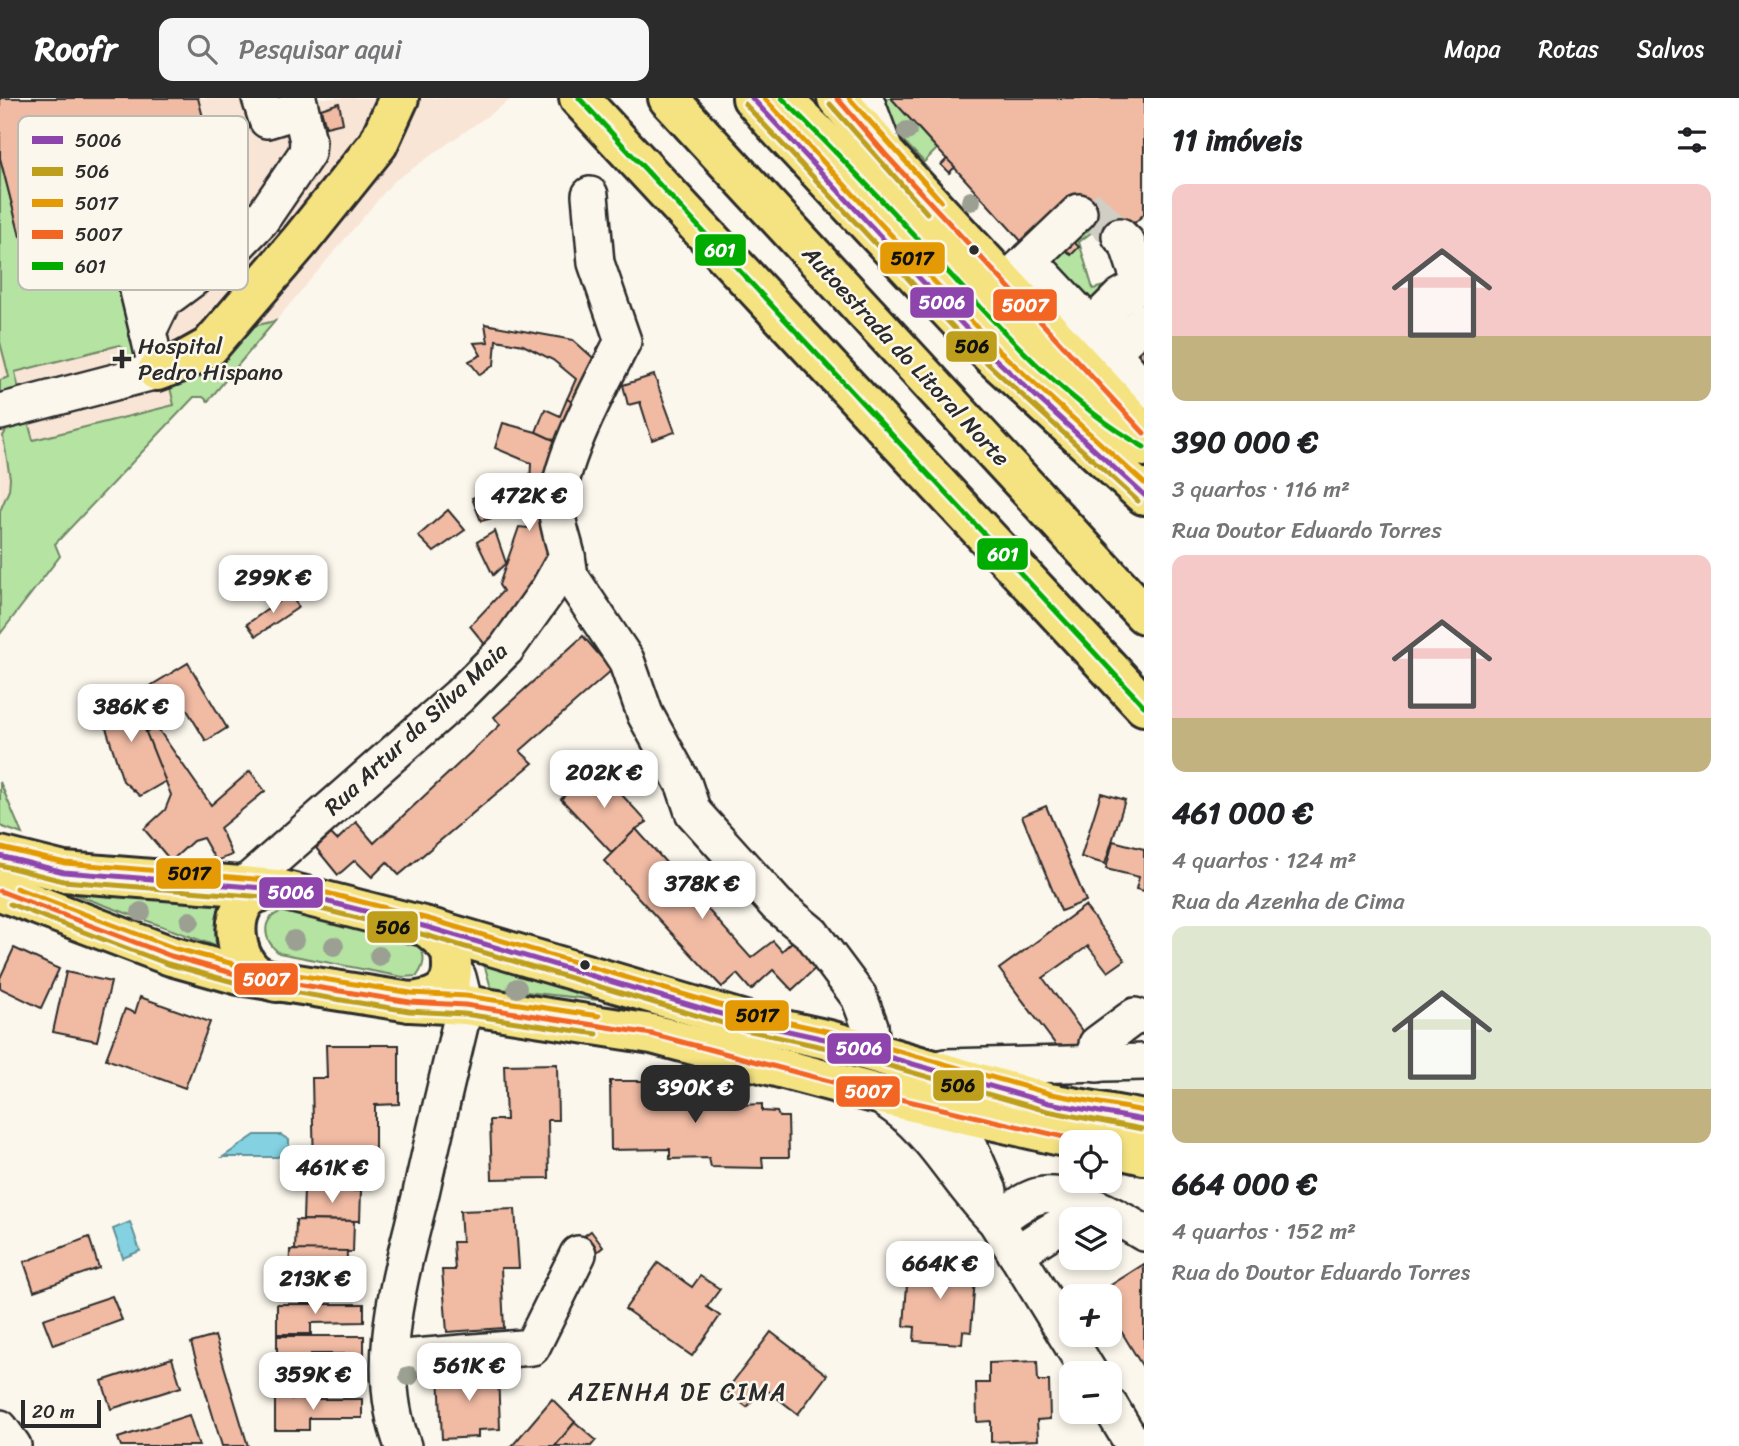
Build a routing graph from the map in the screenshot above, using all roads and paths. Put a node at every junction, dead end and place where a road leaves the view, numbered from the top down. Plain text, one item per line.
1 (260, 98) edge
2 (399, 98) edge
3 (579, 98) edge
4 (668, 98) edge
5 (837, 98) edge
6 (865, 98) edge
7 (770, 101) edge
8 (299, 104) edge
9 (886, 155) junction
10 (590, 195) dead end
11 (1079, 212) dead end
12 (248, 232) edge
13 (1121, 236) tunnel mouth
14 (1017, 271) junction
15 (1143, 285) edge
16 (138, 290) edge
17 (178, 290) edge
18 (1144, 322) edge
19 (148, 332) junction
20 (1102, 339) junction
21 (157, 371) junction
22 (1144, 390) edge
23 (0, 412) edge
24 (1144, 433) edge
25 (1144, 447) edge
26 (1144, 495) edge
27 (567, 556) junction
28 (1144, 614) edge
29 (1144, 706) edge
30 (0, 856) edge
31 (261, 888) junction
32 (0, 891) edge
33 (439, 939) junction
34 (276, 982) junction
35 (410, 1002) junction
36 (465, 1004) junction
37 (1135, 1016) dead end
38 (748, 1022) junction
39 (872, 1053) junction
40 (1144, 1062) edge
41 (1097, 1064) junction
42 (921, 1067) junction
43 (878, 1094) junction
44 (942, 1109) junction
45 (1144, 1120) edge
46 (1000, 1123) junction
47 (1059, 1136) edge
48 (1122, 1150) edge
49 (1144, 1155) edge
50 (993, 1206) junction
51 (1092, 1207) edge
52 (1122, 1221) edge
53 (1059, 1226) edge
54 (1144, 1233) edge
55 (578, 1254) dead end
56 (1016, 1254) junction
57 (391, 1359) junction
58 (1082, 1361) edge
59 (1121, 1424) edge
60 (0, 1429) edge
61 (395, 1444) edge
62 (13, 1446) edge
63 (1134, 1446) edge

1 - 8 street
2 - 21 main road
3 - 29 main road
4 - 28 main road, Autoestrada do Litoral Norte
5 - 9 main road
6 - 9 street
7 - 25 main road
7 - 26 main road
8 - 12 street
9 - 14 main road
10 - 27 street
11 - 14 street
13 - 15 street
14 - 20 street
14 - 24 main road
15 - 20 street
16 - 19 street
17 - 19 street
18 - 20 street
19 - 21 street
20 - 22 street
21 - 23 street
27 - 31 street, Rua Artur da Silva Maia
27 - 39 street
30 - 31 main road
31 - 33 main road
31 - 34 main road
32 - 34 main road
33 - 35 main road
33 - 36 street
33 - 38 main road
34 - 35 main road
35 - 36 main road
36 - 43 main road
36 - 57 street
37 - 41 street
38 - 39 main road
38 - 44 street
39 - 42 main road
40 - 41 street
41 - 42 street
42 - 45 main road
43 - 44 main road
43 - 50 street
44 - 46 main road
44 - 50 street
46 - 47 main road
46 - 50 street
48 - 49 main road
50 - 51 street
50 - 56 street
52 - 54 street
53 - 56 street
55 - 57 street
56 - 58 street
57 - 61 street
59 - 63 street
60 - 62 street

